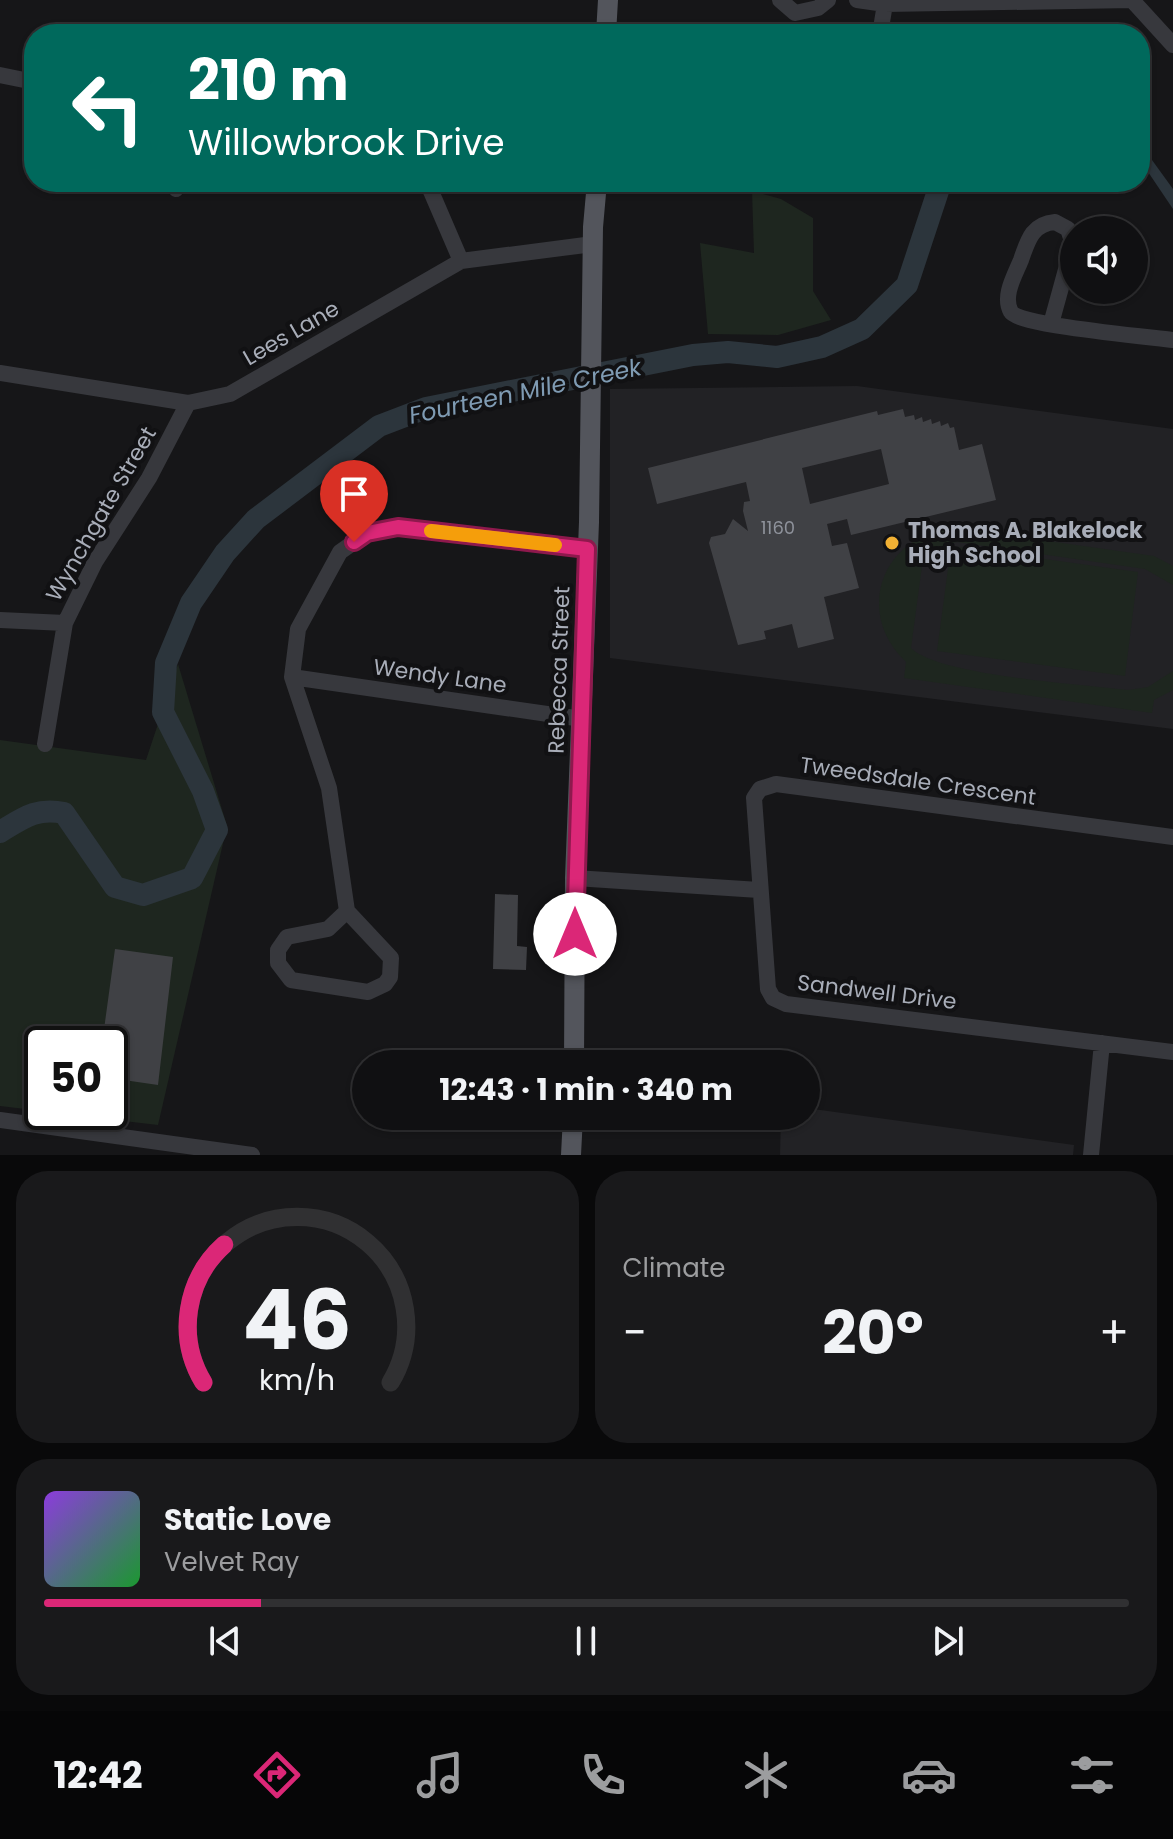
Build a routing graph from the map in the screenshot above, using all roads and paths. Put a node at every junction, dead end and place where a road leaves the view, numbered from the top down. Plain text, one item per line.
1 (608, 0) edge
2 (780, 0) edge
3 (828, 0) edge
4 (857, 0) edge
5 (1132, 0) edge
6 (1061, 1) edge
7 (885, 4) junction
8 (607, 24) edge
9 (882, 24) edge
10 (1173, 45) edge
11 (0, 75) edge
12 (24, 80) edge
13 (431, 192) edge
14 (596, 192) edge
15 (593, 244) junction
16 (461, 261) junction
17 (1051, 324) junction
18 (1173, 340) edge
19 (0, 373) edge
20 (188, 403) junction
21 (587, 549) junction
22 (0, 620) edge
23 (65, 623) junction
24 (292, 677) junction
25 (582, 719) junction
26 (45, 744) dead end
27 (1173, 837) edge
28 (575, 878) junction
29 (759, 890) junction
30 (347, 911) junction
31 (1102, 1043) junction
32 (574, 1050) edge
33 (1173, 1052) edge
34 (0, 1120) edge
35 (572, 1130) edge
36 (151, 1148) edge
37 (252, 1155) edge
38 (571, 1155) edge
39 (1091, 1155) edge

1 - 8 main road
2 - 3 street
4 - 7 street
5 - 6 street
5 - 10 street
6 - 7 street
7 - 9 street
11 - 12 street
13 - 16 street
14 - 15 main road, Rebecca Street
15 - 16 street, Lees Lane
15 - 21 main road, Rebecca Street
16 - 20 street, Lees Lane
17 - 17 street
17 - 18 street
19 - 20 street, Lees Lane
20 - 23 street, Wynchgate Street
21 - 24 street
21 - 25 main road, Rebecca Street
22 - 23 street
23 - 26 street, Wynchgate Street
24 - 25 street, Wendy Lane
24 - 30 street
25 - 28 main road, Rebecca Street
27 - 29 street, Tweedsdale Crescent
28 - 29 street
28 - 32 main road, Rebecca Street
29 - 31 street, Sandwell Drive
30 - 30 street
31 - 33 street, Sandwell Drive
31 - 39 street
34 - 36 street
35 - 38 main road
36 - 37 street

